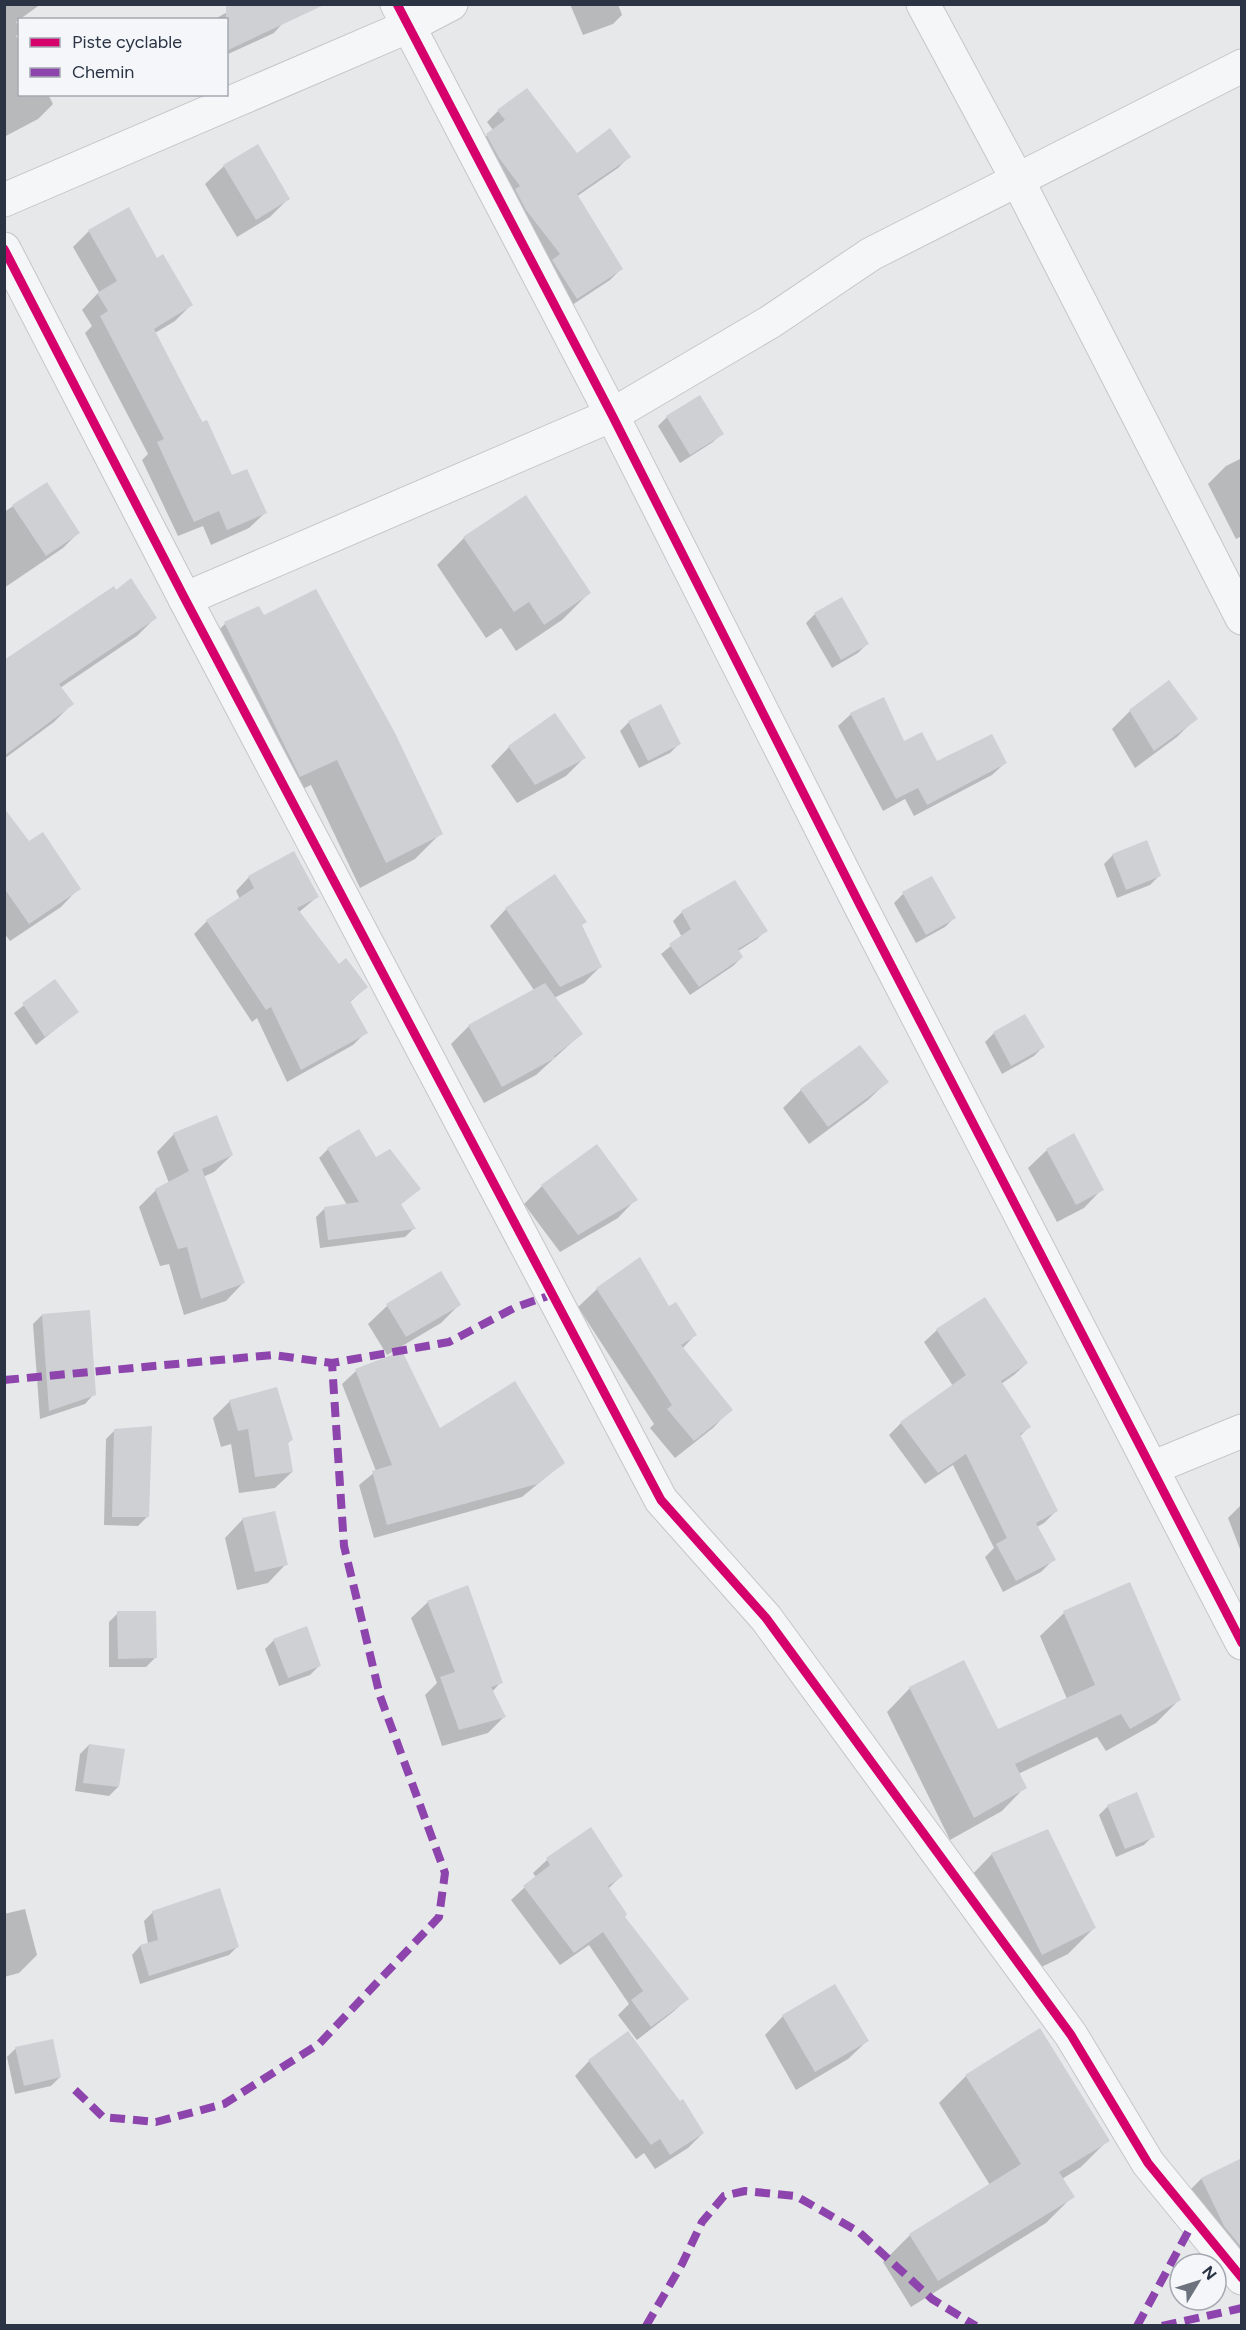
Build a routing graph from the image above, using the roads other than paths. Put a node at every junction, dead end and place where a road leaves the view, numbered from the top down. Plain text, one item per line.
1 (451, 4) edge
2 (923, 4) edge
3 (403, 15) edge
4 (1242, 66) edge
5 (1017, 179) junction
6 (4, 200) edge
7 (4, 249) edge
8 (612, 415) junction
9 (185, 599) junction
10 (1242, 618) edge
11 (1242, 1431) edge
12 (1152, 1468) junction
13 (1242, 1643) edge
14 (1242, 2278) edge

1 - 3 street
2 - 5 street
3 - 6 street
3 - 8 street
4 - 5 street
5 - 8 street
5 - 10 street
7 - 9 street
8 - 9 street
8 - 12 street
9 - 14 street
11 - 12 street
12 - 13 street

